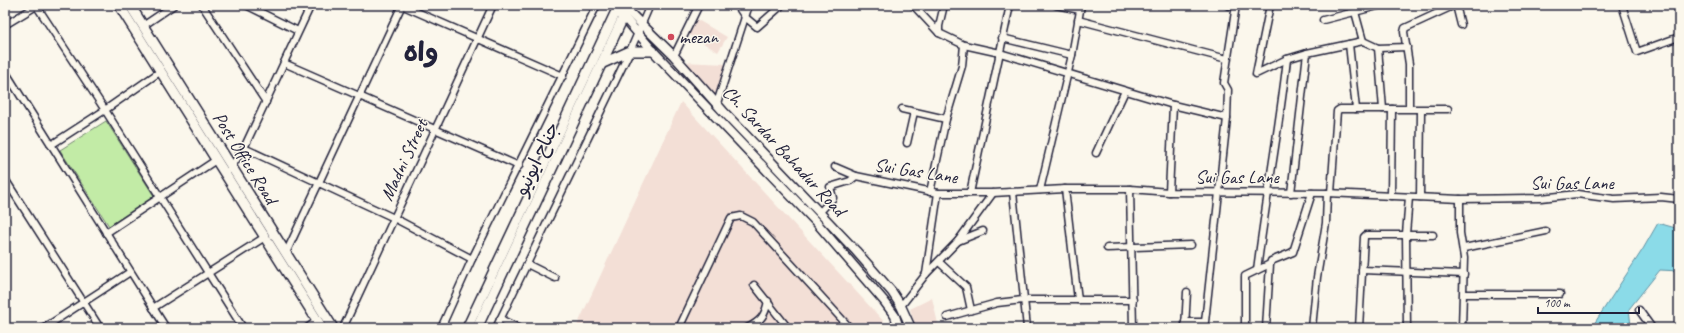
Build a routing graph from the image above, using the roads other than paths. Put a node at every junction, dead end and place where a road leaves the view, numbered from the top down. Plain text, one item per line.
1 (37, 5) edge
2 (119, 5) edge
3 (130, 5) edge
4 (174, 5) edge
5 (202, 5) edge
6 (246, 5) edge
7 (311, 5) edge
8 (402, 5) edge
9 (493, 5) edge
10 (597, 5) edge
11 (650, 5) edge
12 (699, 5) edge
13 (738, 5) edge
14 (749, 5) edge
15 (782, 5) edge
16 (913, 5) edge
17 (944, 5) edge
18 (1010, 5) edge
19 (1056, 5) edge
20 (1227, 5) edge
21 (1270, 5) edge
22 (1382, 5) edge
23 (1455, 5) edge
24 (1622, 5) edge
25 (1236, 6) edge
26 (1080, 7) edge
27 (623, 9) edge
28 (1355, 12) junction
29 (745, 18) junction
30 (1078, 20) junction
31 (1323, 20) dead end
32 (5, 25) edge
33 (641, 25) junction
34 (1460, 25) dead end
35 (143, 26) junction
36 (298, 31) junction
37 (939, 33) junction
38 (638, 34) junction
39 (1679, 37) edge
40 (1002, 38) junction
41 (477, 39) junction
42 (1363, 41) junction
43 (1349, 44) junction
44 (964, 46) junction
45 (1407, 47) junction
46 (1378, 48) junction
47 (630, 51) junction
48 (653, 51) junction
49 (1307, 52) junction
50 (1000, 53) junction
51 (1072, 55) junction
52 (674, 56) junction
53 (1227, 59) junction
54 (1287, 59) junction
55 (284, 63) junction
56 (601, 64) junction
57 (161, 65) junction
58 (5, 72) edge
59 (1067, 74) junction
60 (563, 76) junction
61 (1125, 91) junction
62 (359, 96) junction
63 (266, 102) junction
64 (717, 103) junction
65 (1173, 105) junction
66 (1409, 108) junction
67 (902, 109) dead end
68 (1356, 109) junction
69 (1383, 109) junction
70 (1392, 109) junction
71 (1448, 109) dead end
72 (105, 110) junction
73 (1421, 110) junction
74 (914, 112) junction
75 (720, 114) junction
76 (1227, 118) junction
77 (946, 119) junction
78 (435, 129) junction
79 (907, 143) dead end
80 (51, 145) junction
81 (244, 148) junction
82 (1096, 154) dead end
83 (216, 160) junction
84 (519, 166) junction
85 (835, 167) dead end
86 (228, 171) junction
87 (856, 176) junction
88 (5, 179) edge
89 (319, 185) junction
90 (1065, 189) junction
91 (1130, 189) junction
92 (1040, 190) junction
93 (930, 192) junction
94 (1013, 192) junction
95 (1169, 192) junction
96 (1218, 192) junction
97 (1267, 192) junction
98 (938, 193) junction
99 (970, 193) junction
100 (993, 193) junction
101 (1291, 193) junction
102 (1312, 193) junction
103 (1329, 193) junction
104 (160, 196) junction
105 (1391, 196) junction
106 (1409, 197) junction
107 (1420, 198) junction
108 (1460, 199) junction
109 (1679, 199) edge
110 (819, 213) junction
111 (394, 218) junction
112 (983, 231) dead end
113 (1546, 231) dead end
114 (106, 233) junction
115 (1406, 234) junction
116 (1433, 235) dead end
117 (265, 237) junction
118 (958, 241) junction
119 (1191, 245) dead end
120 (1107, 248) dead end
121 (1132, 248) junction
122 (1464, 248) junction
123 (286, 253) junction
124 (472, 259) junction
125 (939, 262) junction
126 (527, 264) junction
127 (1270, 264) junction
128 (1257, 270) junction
129 (1362, 270) junction
130 (1407, 271) junction
131 (130, 272) junction
132 (208, 273) junction
133 (926, 274) junction
134 (1464, 274) junction
135 (555, 278) dead end
136 (754, 285) dead end
137 (1187, 292) dead end
138 (1464, 294) junction
139 (1560, 294) dead end
140 (1023, 300) junction
141 (1078, 300) junction
142 (1132, 300) junction
143 (768, 301) junction
144 (84, 303) junction
145 (901, 306) junction
146 (153, 308) junction
147 (971, 310) junction
148 (1640, 310) dead end
149 (947, 317) dead end
150 (500, 320) junction
151 (320, 325) edge
152 (1185, 325) edge
153 (44, 328) edge
154 (100, 328) edge
155 (166, 328) edge
156 (243, 328) edge
157 (307, 328) edge
158 (333, 328) edge
159 (343, 328) edge
160 (441, 328) edge
161 (467, 328) edge
162 (478, 328) edge
163 (496, 328) edge
164 (519, 328) edge
165 (679, 328) edge
166 (747, 328) edge
167 (788, 328) edge
168 (850, 328) edge
169 (899, 328) edge
170 (911, 328) edge
171 (1027, 328) edge
172 (1133, 328) edge
173 (1245, 328) edge
174 (1266, 328) edge
175 (1312, 328) edge
176 (1359, 328) edge
177 (1407, 328) edge
178 (1462, 328) edge
179 (1652, 328) edge

1 - 32 street
1 - 72 street
2 - 57 main road, Post Office Road
3 - 35 main road, Post Office Road
4 - 35 street
5 - 63 street
6 - 36 street
7 - 36 street
8 - 41 street
8 - 62 street
9 - 41 street, Madni Street
10 - 60 street
11 - 33 street
12 - 52 street
13 - 29 street
14 - 29 street
15 - 29 street
16 - 37 street
17 - 37 street
18 - 40 street
19 - 26 street
20 - 25 street
21 - 54 street
22 - 28 street
23 - 34 street
23 - 45 street
24 - 39 street
25 - 53 street
26 - 30 street
27 - 33 main road, Ch. Sardar Bahadur Road
27 - 38 main road, Ch. Sardar Bahadur Road
27 - 56 main road, جناح ایونیو
27 - 161 main road, جناح ایونیو
28 - 31 street
28 - 42 street
29 - 64 street
30 - 51 street
30 - 53 street
33 - 38 street
33 - 52 main road, Ch. Sardar Bahadur Road
35 - 57 main road, Post Office Road
36 - 55 street
37 - 44 street
38 - 47 street
38 - 48 main road, Ch. Sardar Bahadur Road
40 - 50 street
40 - 51 street
41 - 60 street
41 - 78 street, Madni Street
42 - 43 street
42 - 46 street
43 - 49 street
43 - 68 street
44 - 50 street
44 - 77 street
45 - 46 street
45 - 66 street
46 - 69 street
47 - 48 main road
47 - 56 main road
47 - 126 street
48 - 75 main road, Ch. Sardar Bahadur Road
49 - 54 street
49 - 101 street
50 - 59 street
50 - 99 street
51 - 59 street
52 - 64 main road, Ch. Sardar Bahadur Road
53 - 76 street
54 - 97 street
55 - 62 street
55 - 63 street
56 - 162 main road, جناح ایونیو
57 - 72 street
57 - 83 main road, Post Office Road
57 - 86 main road, Post Office Road
58 - 80 street
59 - 61 street
59 - 92 street
60 - 84 street
61 - 65 street
61 - 82 street
62 - 78 street
62 - 89 street
63 - 81 street
64 - 75 main road, Ch. Sardar Bahadur Road
65 - 76 street
65 - 95 street
66 - 70 street
66 - 73 street
67 - 74 street
68 - 69 street
68 - 103 street
69 - 70 street
70 - 105 street
71 - 73 street
72 - 80 street
72 - 104 street
73 - 107 street
74 - 77 street
74 - 79 street
75 - 110 main road, Ch. Sardar Bahadur Road
75 - 169 main road, Ch. Sardar Bahadur Road
76 - 96 street
77 - 93 street
78 - 84 street
78 - 111 street, Madni Street
80 - 114 street
81 - 86 street
81 - 89 street
83 - 86 main road, Post Office Road
83 - 104 street
84 - 124 street
85 - 87 street
86 - 117 main road, Post Office Road
86 - 123 main road, Post Office Road
87 - 93 street, Sui Gas Lane
87 - 110 street, Sui Gas Lane
88 - 144 street
89 - 111 street
89 - 123 street
90 - 91 street, Sui Gas Lane
90 - 92 street, Sui Gas Lane
90 - 141 street
91 - 95 street, Sui Gas Lane
91 - 121 street
92 - 94 street, Sui Gas Lane
93 - 98 street, Sui Gas Lane
94 - 100 street, Sui Gas Lane
94 - 140 street
95 - 96 street, Sui Gas Lane
96 - 97 street, Sui Gas Lane
96 - 152 street
97 - 101 street, Sui Gas Lane
97 - 128 street
98 - 99 street, Sui Gas Lane
98 - 133 street
99 - 100 street, Sui Gas Lane
100 - 118 street
101 - 102 street, Sui Gas Lane
102 - 103 street, Sui Gas Lane
102 - 127 street
103 - 105 street, Sui Gas Lane
103 - 175 street
104 - 114 street
104 - 132 street
105 - 106 street, Sui Gas Lane
106 - 107 street, Sui Gas Lane
106 - 115 street
107 - 108 street, Sui Gas Lane
108 - 109 street, Sui Gas Lane
108 - 122 street
110 - 145 main road, Ch. Sardar Bahadur Road
111 - 124 street
111 - 159 street, Madni Street
112 - 118 street
113 - 122 street
114 - 131 street
115 - 116 street
115 - 129 street
115 - 130 street
117 - 132 street
117 - 151 main road, Post Office Road
118 - 125 street
119 - 121 street
120 - 121 street
121 - 142 street
122 - 134 street
123 - 158 main road, Post Office Road
124 - 160 street
125 - 133 street
125 - 147 street
126 - 135 street
126 - 150 street
127 - 128 street
127 - 174 street
128 - 173 street
129 - 130 street
129 - 176 street
130 - 134 street
130 - 177 street
131 - 144 street
131 - 146 street
132 - 146 street
132 - 156 street
133 - 145 street
134 - 138 street
136 - 143 street
137 - 152 street
138 - 139 street
138 - 178 street
140 - 141 street
140 - 147 street
140 - 171 street
141 - 142 street
142 - 172 street
143 - 166 street
143 - 167 street
144 - 153 street
144 - 154 street
145 - 170 main road, Ch. Sardar Bahadur Road
146 - 155 street
147 - 149 street
148 - 179 street
150 - 163 street
150 - 164 street
151 - 157 street
165 - 168 street

